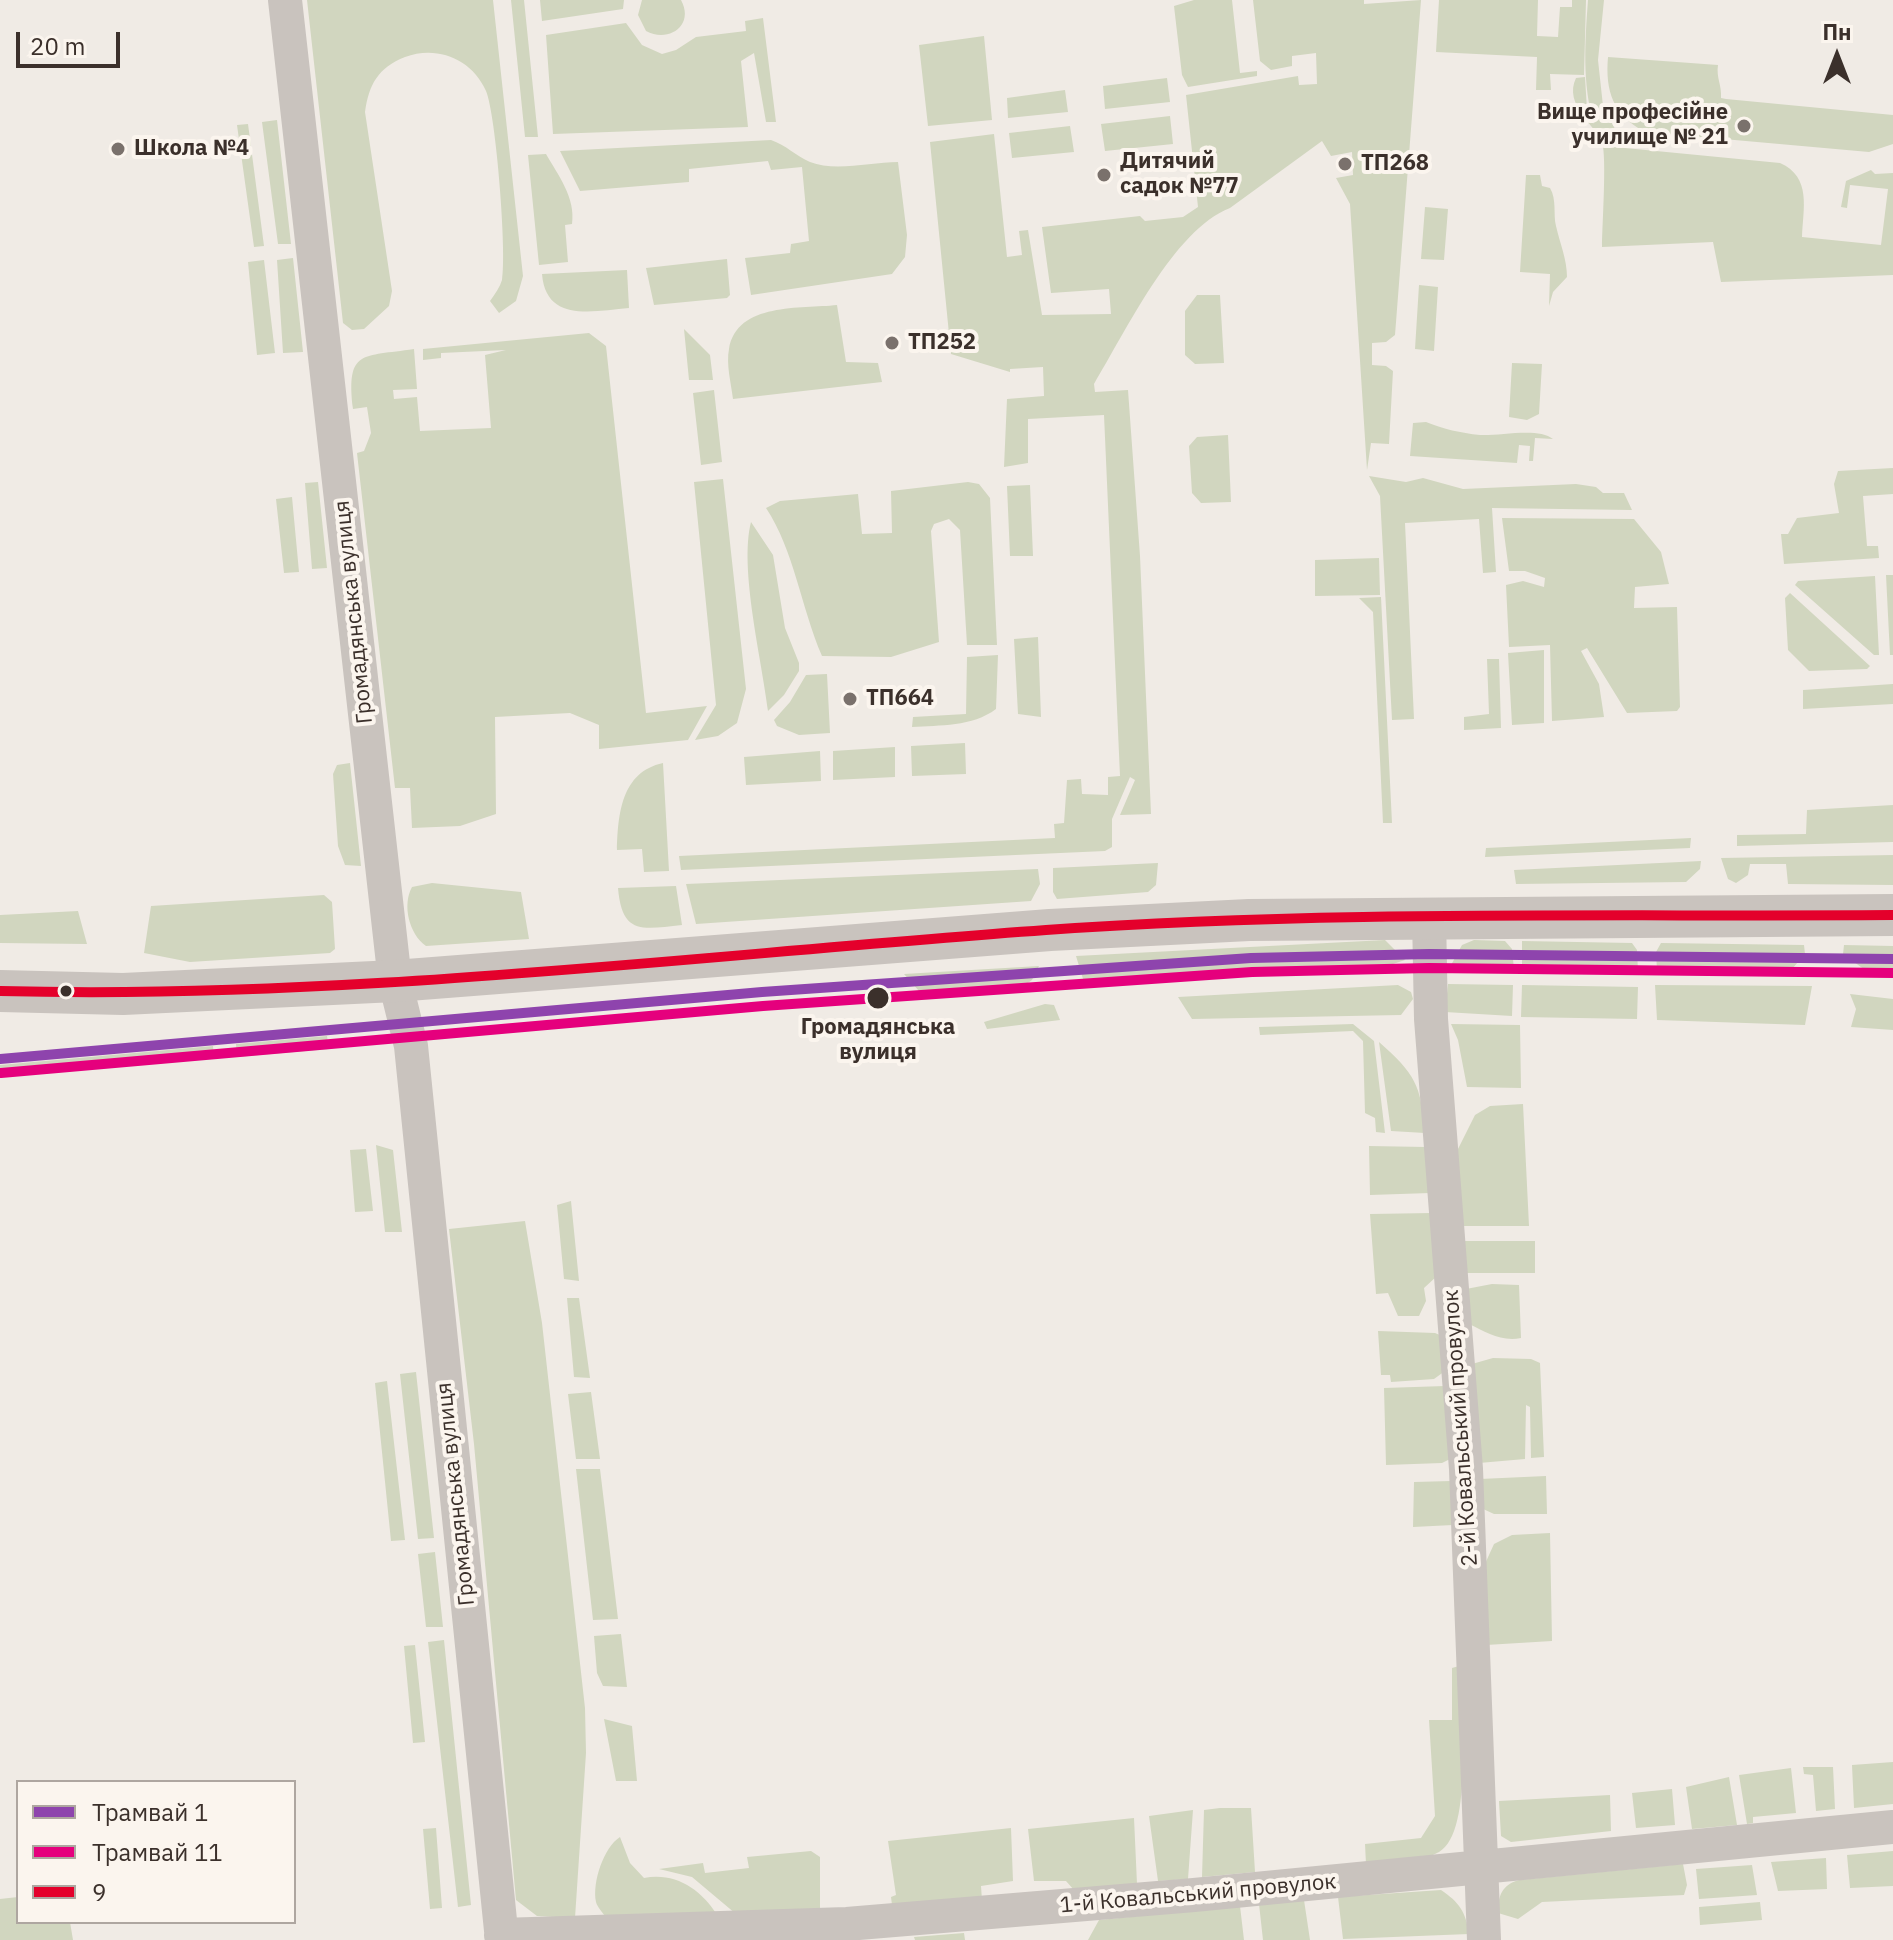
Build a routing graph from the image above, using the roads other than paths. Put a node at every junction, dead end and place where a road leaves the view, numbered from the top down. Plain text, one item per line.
1 (285, 0) edge
2 (1893, 915) edge
3 (1429, 916) junction
4 (395, 981) junction
5 (0, 991) edge
6 (1893, 1827) edge
7 (1481, 1868) junction
8 (502, 1938) edge
9 (1484, 1940) edge

1 - 4 street, Громадянська вулиця
2 - 3 street
3 - 4 street
3 - 7 street, 2-й Ковальський провулок
4 - 5 street
4 - 8 street, Громадянська вулиця
6 - 7 street, 1-й Ковальський провулок
7 - 8 street, 1-й Ковальський провулок
7 - 9 street, 2-й Ковальський провулок

